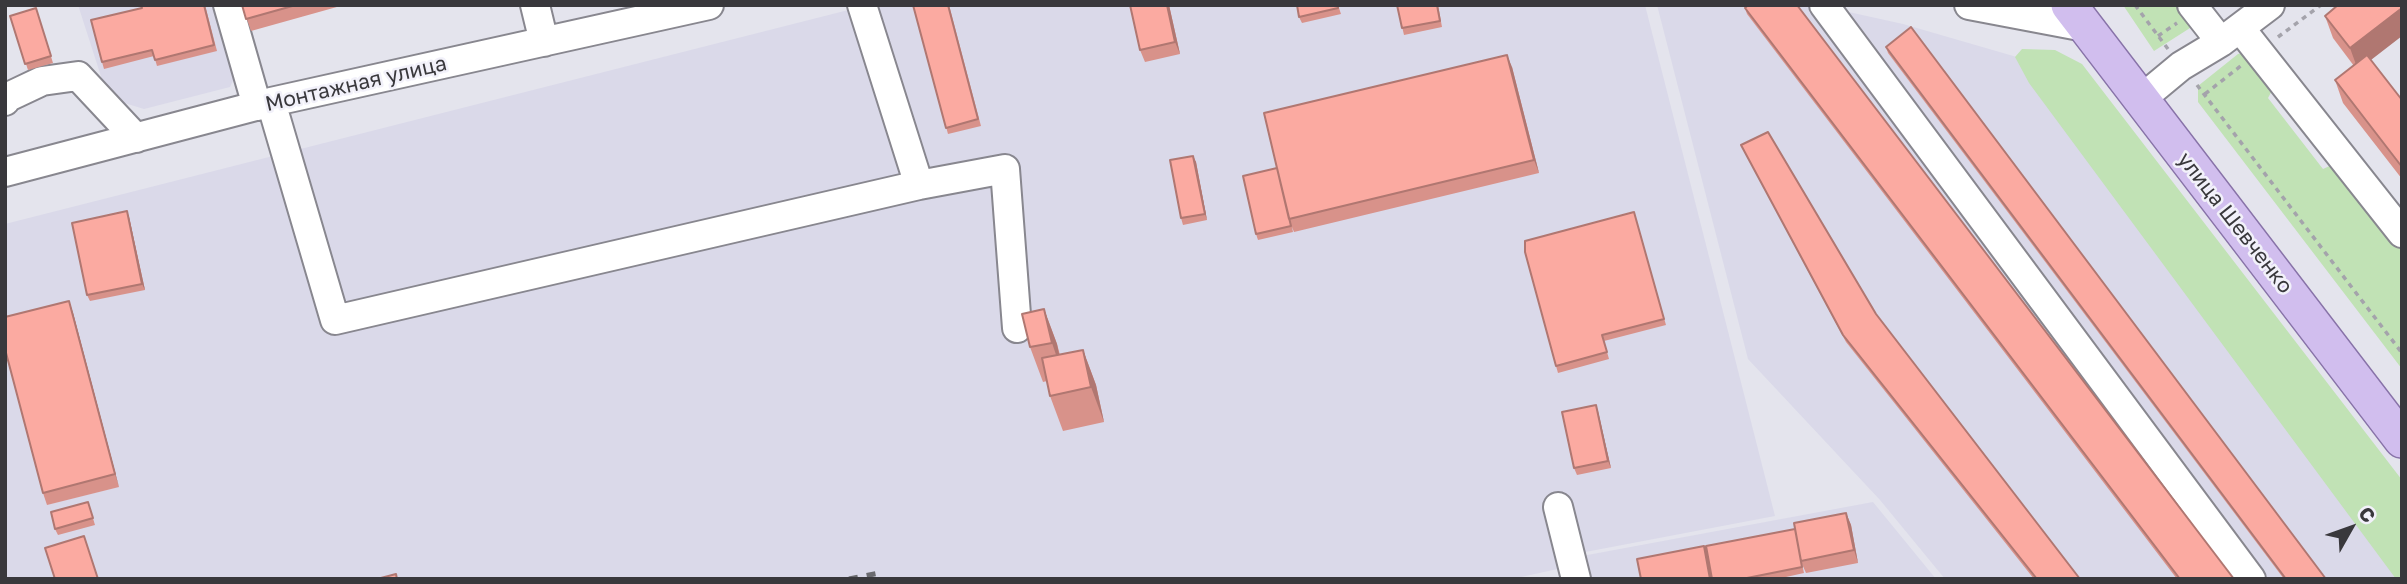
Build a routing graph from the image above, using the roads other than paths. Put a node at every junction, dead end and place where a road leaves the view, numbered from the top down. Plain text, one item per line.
1 (228, 5) edge
2 (535, 5) edge
3 (709, 5) edge
4 (862, 5) edge
5 (1824, 5) edge
6 (1969, 5) edge
7 (2192, 5) edge
8 (2270, 5) edge
9 (2077, 16) edge
10 (2231, 35) junction
11 (544, 42) junction
12 (2140, 100) junction
13 (5, 101) edge
14 (264, 104) junction
15 (136, 138) junction
16 (5, 172) edge
17 (919, 185) junction
18 (2402, 233) edge
19 (1017, 328) dead end
20 (2402, 440) edge
21 (1558, 507) dead end
22 (1576, 579) edge
23 (2251, 579) edge

1 - 14 street
2 - 11 street
3 - 11 street, Монтажная улица
4 - 17 street
5 - 23 street
6 - 9 street
7 - 10 street
8 - 10 street
9 - 12 main road, улица Шевченко
10 - 12 street
10 - 18 street
11 - 14 street, Монтажная улица
12 - 20 main road, улица Шевченко
13 - 15 street
14 - 15 street, Монтажная улица
14 - 17 street
15 - 16 street, Монтажная улица
17 - 19 street
21 - 22 street

